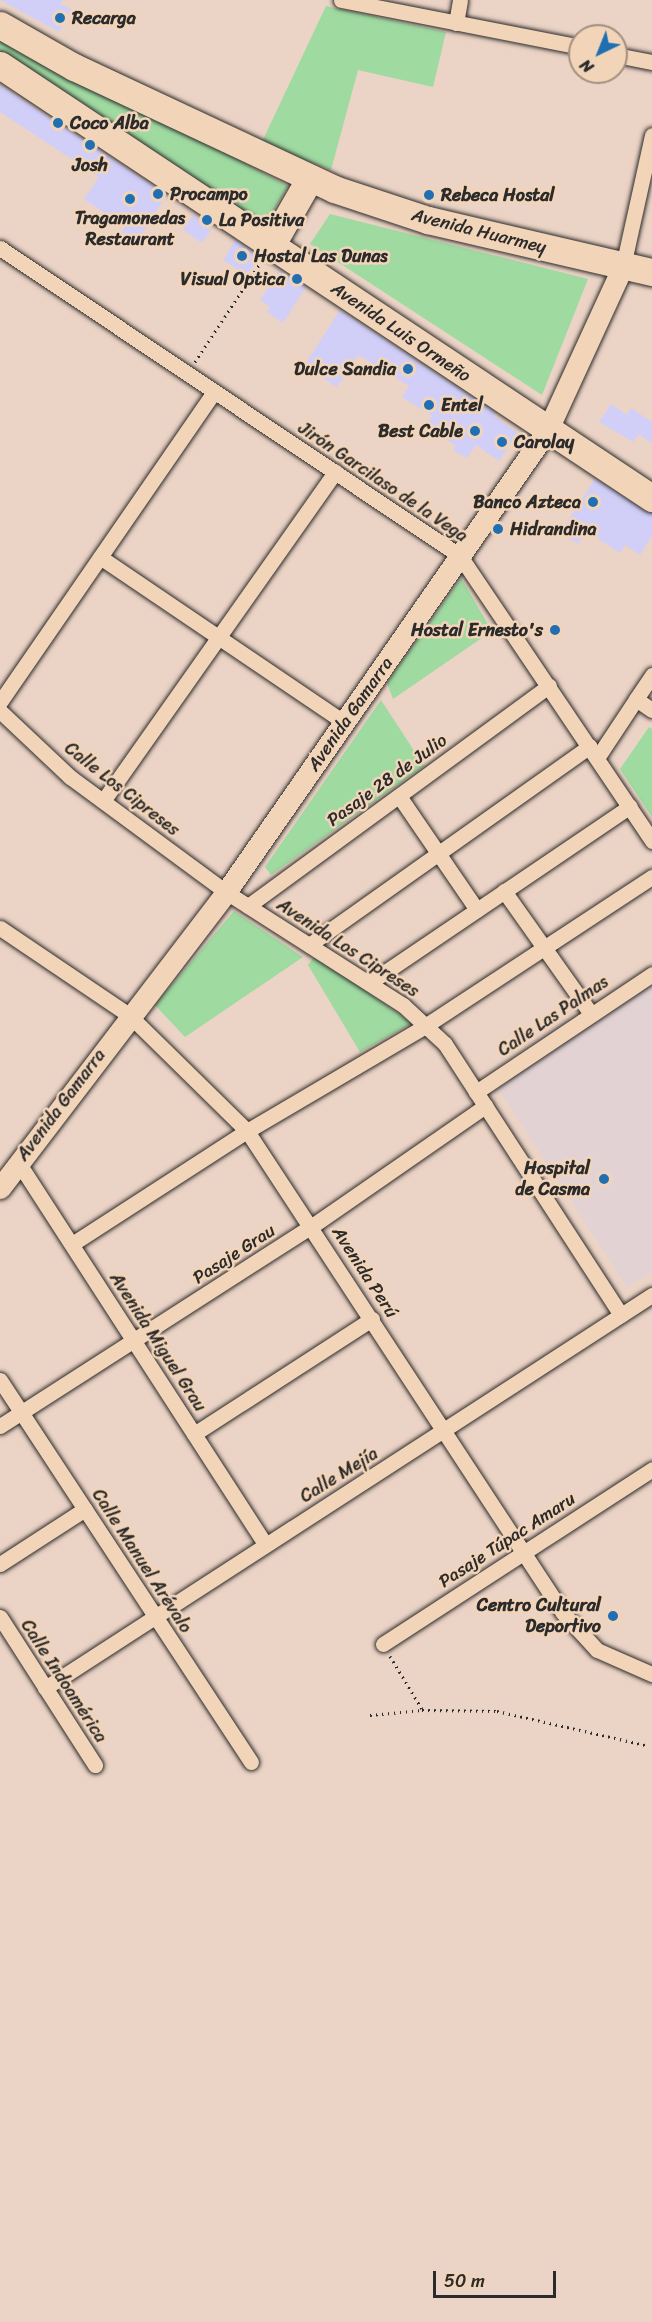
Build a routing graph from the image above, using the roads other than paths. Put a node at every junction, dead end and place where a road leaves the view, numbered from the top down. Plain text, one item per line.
1 (341, 0) edge
2 (460, 0) edge
3 (456, 23) junction
4 (0, 25) edge
5 (568, 45) edge
6 (628, 57) edge
7 (652, 62) edge
8 (0, 65) edge
9 (652, 135) edge
10 (310, 178) junction
11 (271, 246) junction
12 (0, 248) edge
13 (623, 266) junction
14 (652, 272) edge
15 (214, 392) junction
16 (548, 429) junction
17 (335, 472) junction
18 (652, 498) edge
19 (100, 556) junction
20 (460, 556) junction
21 (219, 637) junction
22 (652, 675) edge
23 (549, 686) junction
24 (636, 699) junction
25 (0, 702) edge
26 (652, 710) edge
27 (0, 711) edge
28 (344, 722) junction
29 (594, 752) junction
30 (399, 796) junction
31 (103, 801) junction
32 (630, 806) junction
33 (652, 841) edge
34 (439, 853) junction
35 (652, 877) edge
36 (504, 891) junction
37 (226, 892) junction
38 (249, 906) junction
39 (477, 910) junction
40 (0, 928) edge
41 (309, 945) junction
42 (545, 948) junction
43 (652, 974) edge
44 (369, 983) junction
45 (591, 1014) junction
46 (129, 1015) junction
47 (425, 1026) junction
48 (476, 1092) junction
49 (485, 1106) junction
50 (248, 1131) junction
51 (7, 1173) edge
52 (312, 1226) junction
53 (72, 1244) junction
54 (652, 1295) edge
55 (621, 1315) junction
56 (372, 1319) junction
57 (135, 1343) junction
58 (0, 1380) edge
59 (21, 1412) junction
60 (0, 1426) edge
61 (445, 1432) junction
62 (194, 1434) junction
63 (652, 1469) edge
64 (84, 1509) junction
65 (265, 1544) junction
66 (523, 1552) junction
67 (0, 1564) edge
68 (0, 1617) edge
69 (156, 1617) junction
70 (383, 1644) road end
71 (652, 1674) edge
72 (45, 1688) junction
73 (251, 1762) dead end
74 (95, 1765) dead end

1 - 3 street
2 - 3 street
3 - 5 street
4 - 10 highway
6 - 7 street
8 - 11 highway, Avenida Luis Ormeño
9 - 13 street, Avenida Gamarra
10 - 11 highway
10 - 13 highway, Avenida Huarmey
11 - 16 highway, Avenida Luis Ormeño
12 - 15 street, Jirón Garcilaso de la Vega
13 - 14 highway, Avenida Huarmey
13 - 16 street, Avenida Gamarra
15 - 17 street, Jirón Garcilaso de la Vega
15 - 19 street
16 - 18 highway, Avenida Luis Ormeño
16 - 20 street, Avenida Gamarra
17 - 20 street, Jirón Garcilaso de la Vega
17 - 21 street
19 - 21 street
19 - 25 street
20 - 23 street, Jirón Garcilaso de la Vega
20 - 28 street, Avenida Gamarra
21 - 28 street
21 - 31 street
22 - 24 street
23 - 29 street, Jirón Garcilaso de la Vega
23 - 30 street, Pasaje 28 de Julio
24 - 26 street
24 - 29 street
27 - 31 street, Calle Los Cipreses
28 - 37 street, Avenida Gamarra
29 - 32 street, Jirón Garcilaso de la Vega
29 - 34 street
30 - 34 street
30 - 38 street, Pasaje 28 de Julio
31 - 37 street, Calle Los Cipreses
32 - 33 street, Jirón Garcilaso de la Vega
32 - 36 street
34 - 39 street
34 - 41 street
35 - 42 street
36 - 39 street
36 - 42 street
37 - 38 street, Avenida Los Cipreses
37 - 46 street, Avenida Gamarra
38 - 41 street, Avenida Los Cipreses
39 - 44 street
40 - 46 street, Avenida Perú
41 - 44 street, Avenida Los Cipreses
42 - 45 street
42 - 47 street
43 - 45 street, Calle Las Palmas
44 - 47 street, Avenida Los Cipreses
45 - 48 street, Calle Las Palmas
46 - 50 street, Avenida Perú
46 - 51 street, Avenida Gamarra
47 - 48 street, Avenida Los Cipreses
47 - 50 street
48 - 49 street, Avenida Los Cipreses
49 - 52 street, Pasaje Grau
49 - 55 street, Avenida Los Cipreses
50 - 52 street, Avenida Perú
50 - 53 street
51 - 53 street, Avenida Miguel Grau
52 - 56 street, Avenida Perú
52 - 57 street, Pasaje Grau
53 - 57 street, Avenida Miguel Grau
54 - 55 street, Calle Mejía
55 - 61 street, Calle Mejía
56 - 61 street, Avenida Perú
56 - 62 street
57 - 59 street, Pasaje Grau
57 - 62 street, Avenida Miguel Grau
58 - 59 street, Calle Manuel Arévalo
59 - 60 street, Pasaje Grau
59 - 64 street, Calle Manuel Arévalo
61 - 65 street, Calle Mejía
61 - 66 street, Avenida Perú
62 - 65 street, Avenida Miguel Grau
63 - 66 street, Pasaje Túpac Amaru
64 - 67 street
64 - 69 street, Calle Manuel Arévalo
65 - 69 street, Calle Mejía
66 - 70 street, Pasaje Túpac Amaru
66 - 71 street, Avenida Perú
68 - 72 street, Calle Indoamérica
69 - 72 street, Calle Mejía
69 - 73 street, Calle Manuel Arévalo
72 - 74 street, Calle Indoamérica

